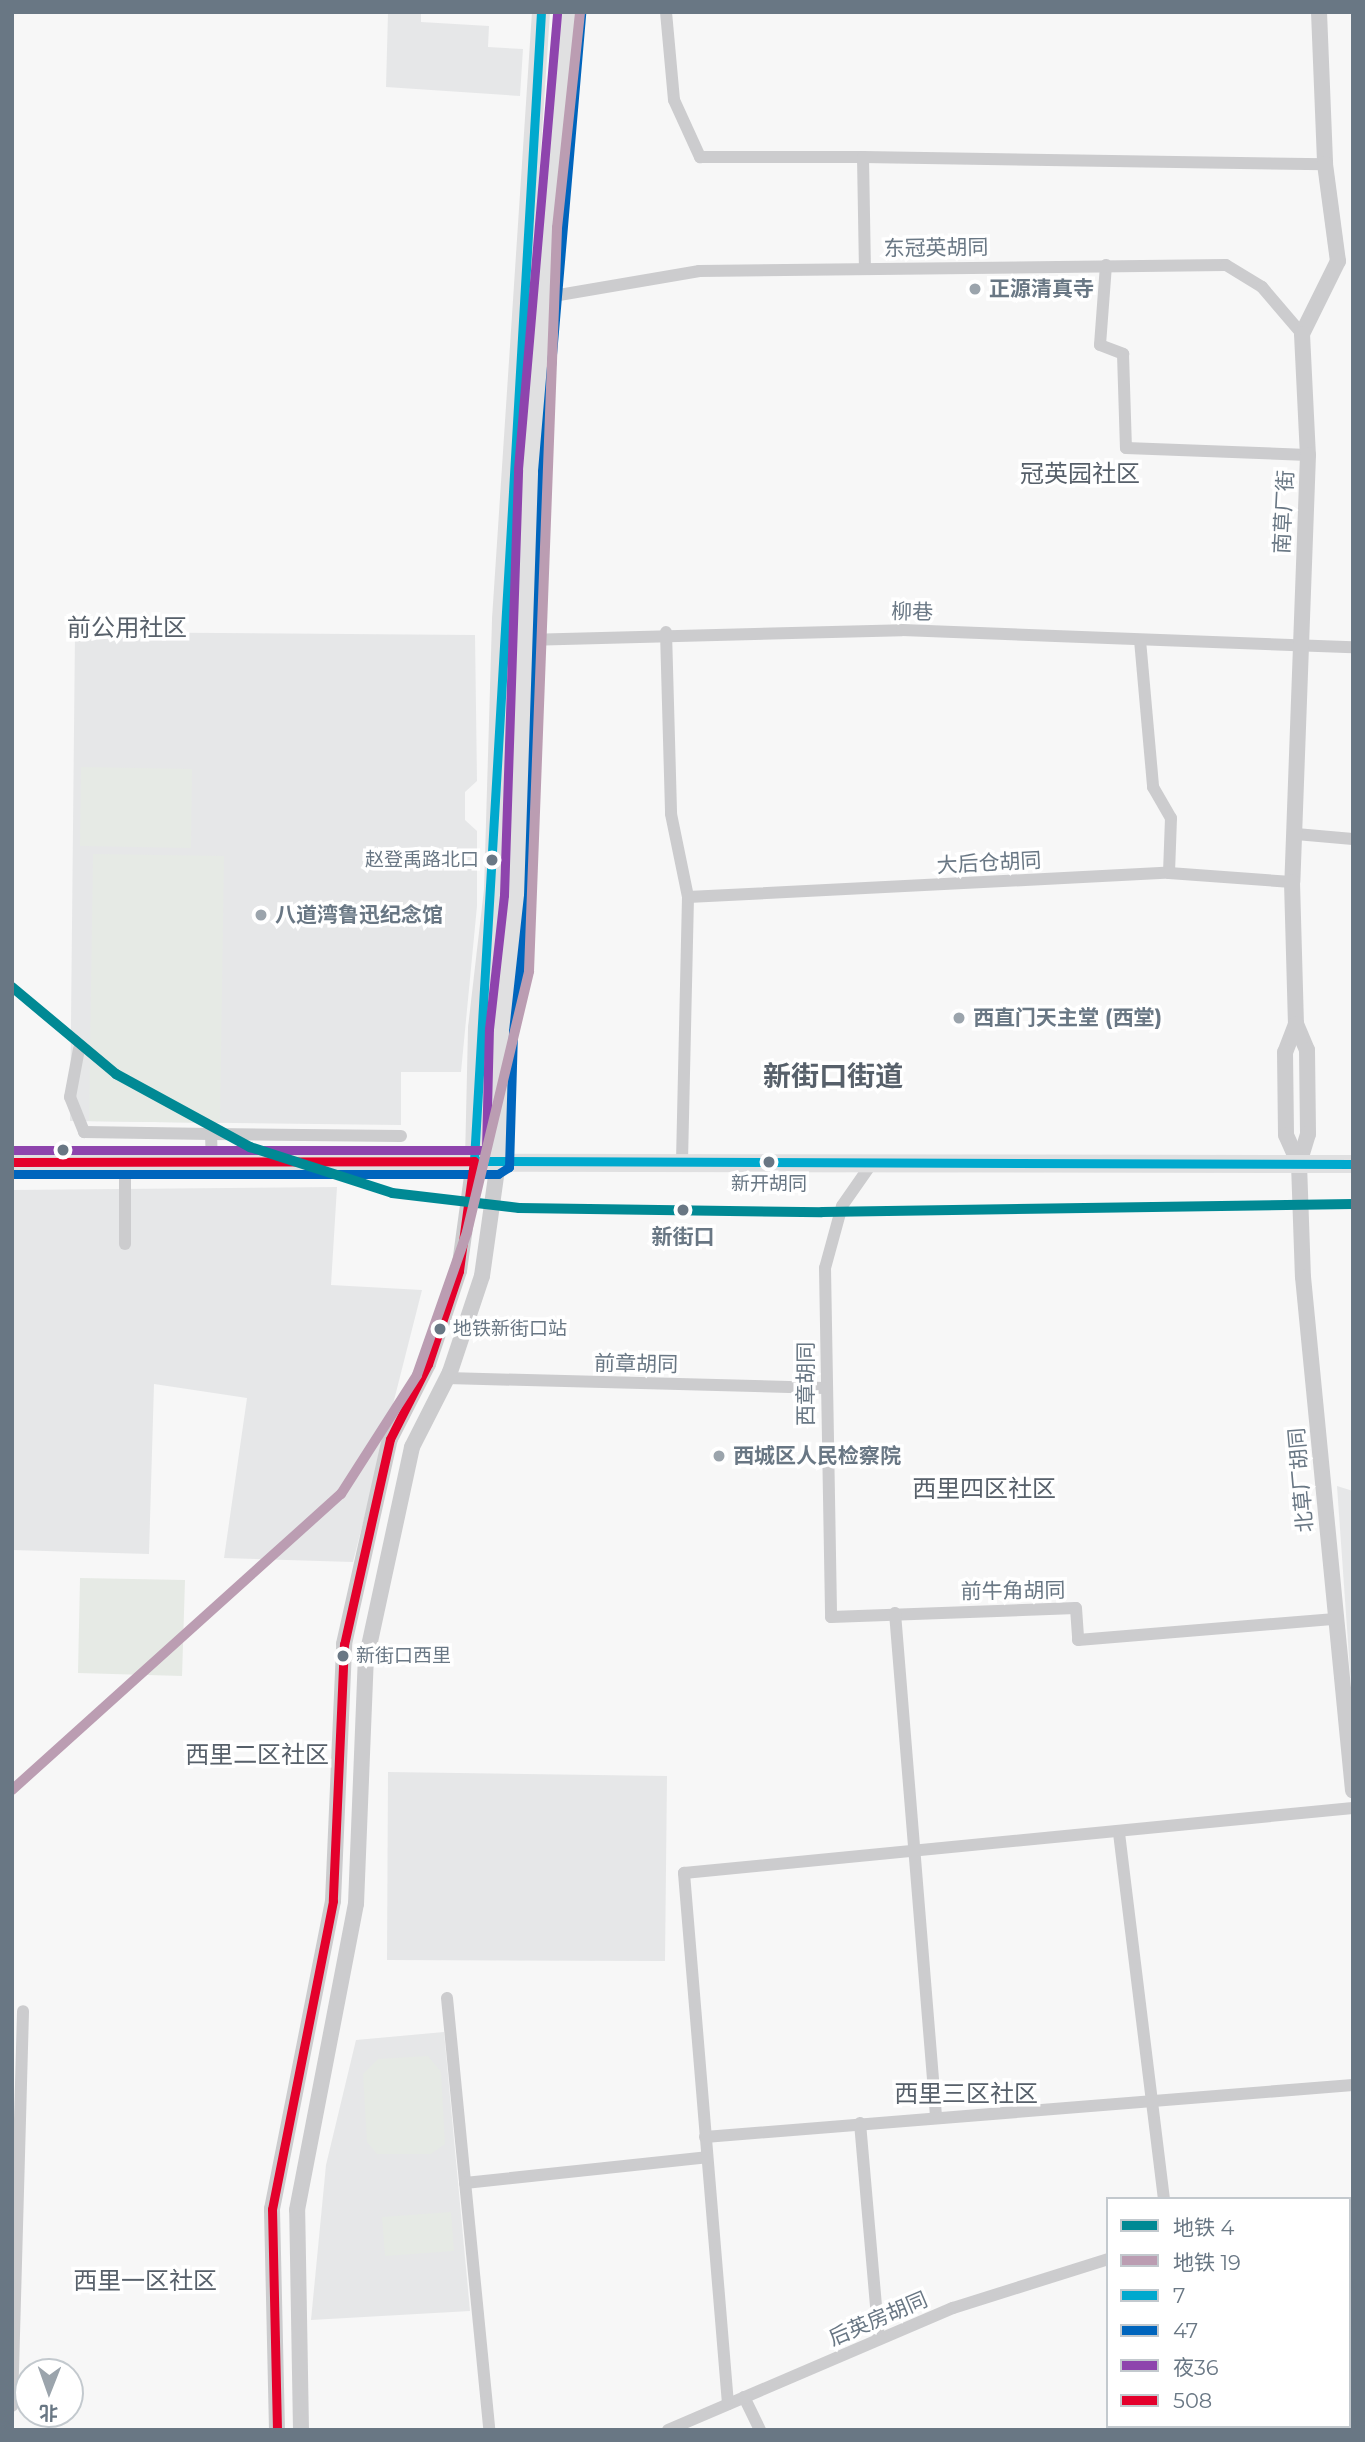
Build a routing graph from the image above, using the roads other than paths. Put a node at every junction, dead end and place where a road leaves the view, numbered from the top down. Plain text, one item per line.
1 (541, 12) edge
2 (569, 12) edge
3 (666, 12) edge
4 (1319, 12) edge
5 (863, 157) junction
6 (1325, 164) junction
7 (1345, 260) edge
8 (1106, 265) junction
9 (865, 269) junction
10 (546, 300) junction
11 (524, 301) junction
12 (1302, 334) junction
13 (1308, 455) junction
14 (666, 632) junction
15 (525, 640) junction
16 (1140, 640) junction
17 (1353, 647) edge
18 (1297, 648) junction
19 (1296, 834) junction
20 (1353, 839) edge
21 (1169, 873) junction
22 (1292, 882) junction
23 (688, 897) junction
24 (79, 1049) dead end
25 (211, 1134) junction
26 (401, 1136) dead end
27 (474, 1161) junction
28 (498, 1161) junction
29 (12, 1162) edge
30 (125, 1163) junction
31 (212, 1163) junction
32 (682, 1163) junction
33 (872, 1163) junction
34 (1299, 1164) junction
35 (1353, 1164) edge
36 (125, 1244) dead end
37 (447, 1378) junction
38 (825, 1388) junction
39 (895, 1613) junction
40 (831, 1617) joint
41 (1335, 1619) junction
42 (1347, 1691) edge
43 (1353, 1791) edge
44 (1353, 1808) edge
45 (1119, 1833) junction
46 (913, 1850) junction
47 (447, 1998) dead end
48 (23, 2011) dead end
49 (1353, 2085) edge
50 (1153, 2096) junction
51 (936, 2116) junction
52 (860, 2123) junction
53 (705, 2137) junction
54 (707, 2157) junction
55 (465, 2183) junction
56 (1164, 2197) edge
57 (1106, 2260) edge
58 (14, 2308) edge
59 (879, 2339) junction
60 (744, 2397) junction
61 (729, 2404) junction
62 (12, 2406) edge
63 (277, 2430) edge
64 (301, 2430) edge
65 (489, 2430) edge
66 (668, 2430) edge
67 (760, 2430) edge

1 - 11 main road
2 - 10 main road
3 - 5 street
4 - 6 street, 南草厂街
5 - 6 street
5 - 9 street
6 - 7 street, 南草厂街
7 - 12 street, 南草厂街
8 - 9 street, 东冠英胡同
8 - 12 street, 东冠英胡同
8 - 13 street
9 - 10 street, 东冠英胡同
10 - 11 street, 东冠英胡同
10 - 15 main road
11 - 27 main road
12 - 13 street, 南草厂街
13 - 18 street, 南草厂街
14 - 15 street, 柳巷
14 - 16 street, 柳巷
14 - 23 street
15 - 28 main road
16 - 18 street, 柳巷
16 - 21 street
17 - 18 street, 柳巷
18 - 19 street, 南草厂街
19 - 20 street
19 - 22 street, 南草厂街
21 - 22 street, 大后仓胡同
21 - 23 street, 大后仓胡同
22 - 34 street, 南草厂街
23 - 32 street
24 - 25 street
25 - 26 street
25 - 31 street
27 - 28 main road
27 - 31 main road
27 - 63 street
28 - 32 main road
28 - 37 street
29 - 30 main road
30 - 31 main road
30 - 36 street
32 - 33 main road
33 - 34 main road
33 - 38 street, 西章胡同
34 - 35 main road
34 - 41 street, 北草厂胡同
37 - 38 street, 前章胡同
37 - 64 street
38 - 40 street, 西章胡同
39 - 40 street, 前牛角胡同
39 - 41 street, 前牛角胡同
39 - 46 street
41 - 42 street, 北草厂胡同
42 - 43 street, 北草厂胡同
44 - 45 street
45 - 46 street
45 - 50 street
46 - 51 street
46 - 53 street
47 - 55 street
48 - 58 street
49 - 50 street
50 - 51 street
50 - 56 street
51 - 52 street
52 - 53 street
52 - 59 street
53 - 54 street
54 - 55 street
54 - 61 street
55 - 65 street
57 - 59 street, 后英房胡同
58 - 62 street
59 - 60 street, 后英房胡同
60 - 61 street, 后英房胡同
60 - 67 street
61 - 66 street, 后英房胡同

